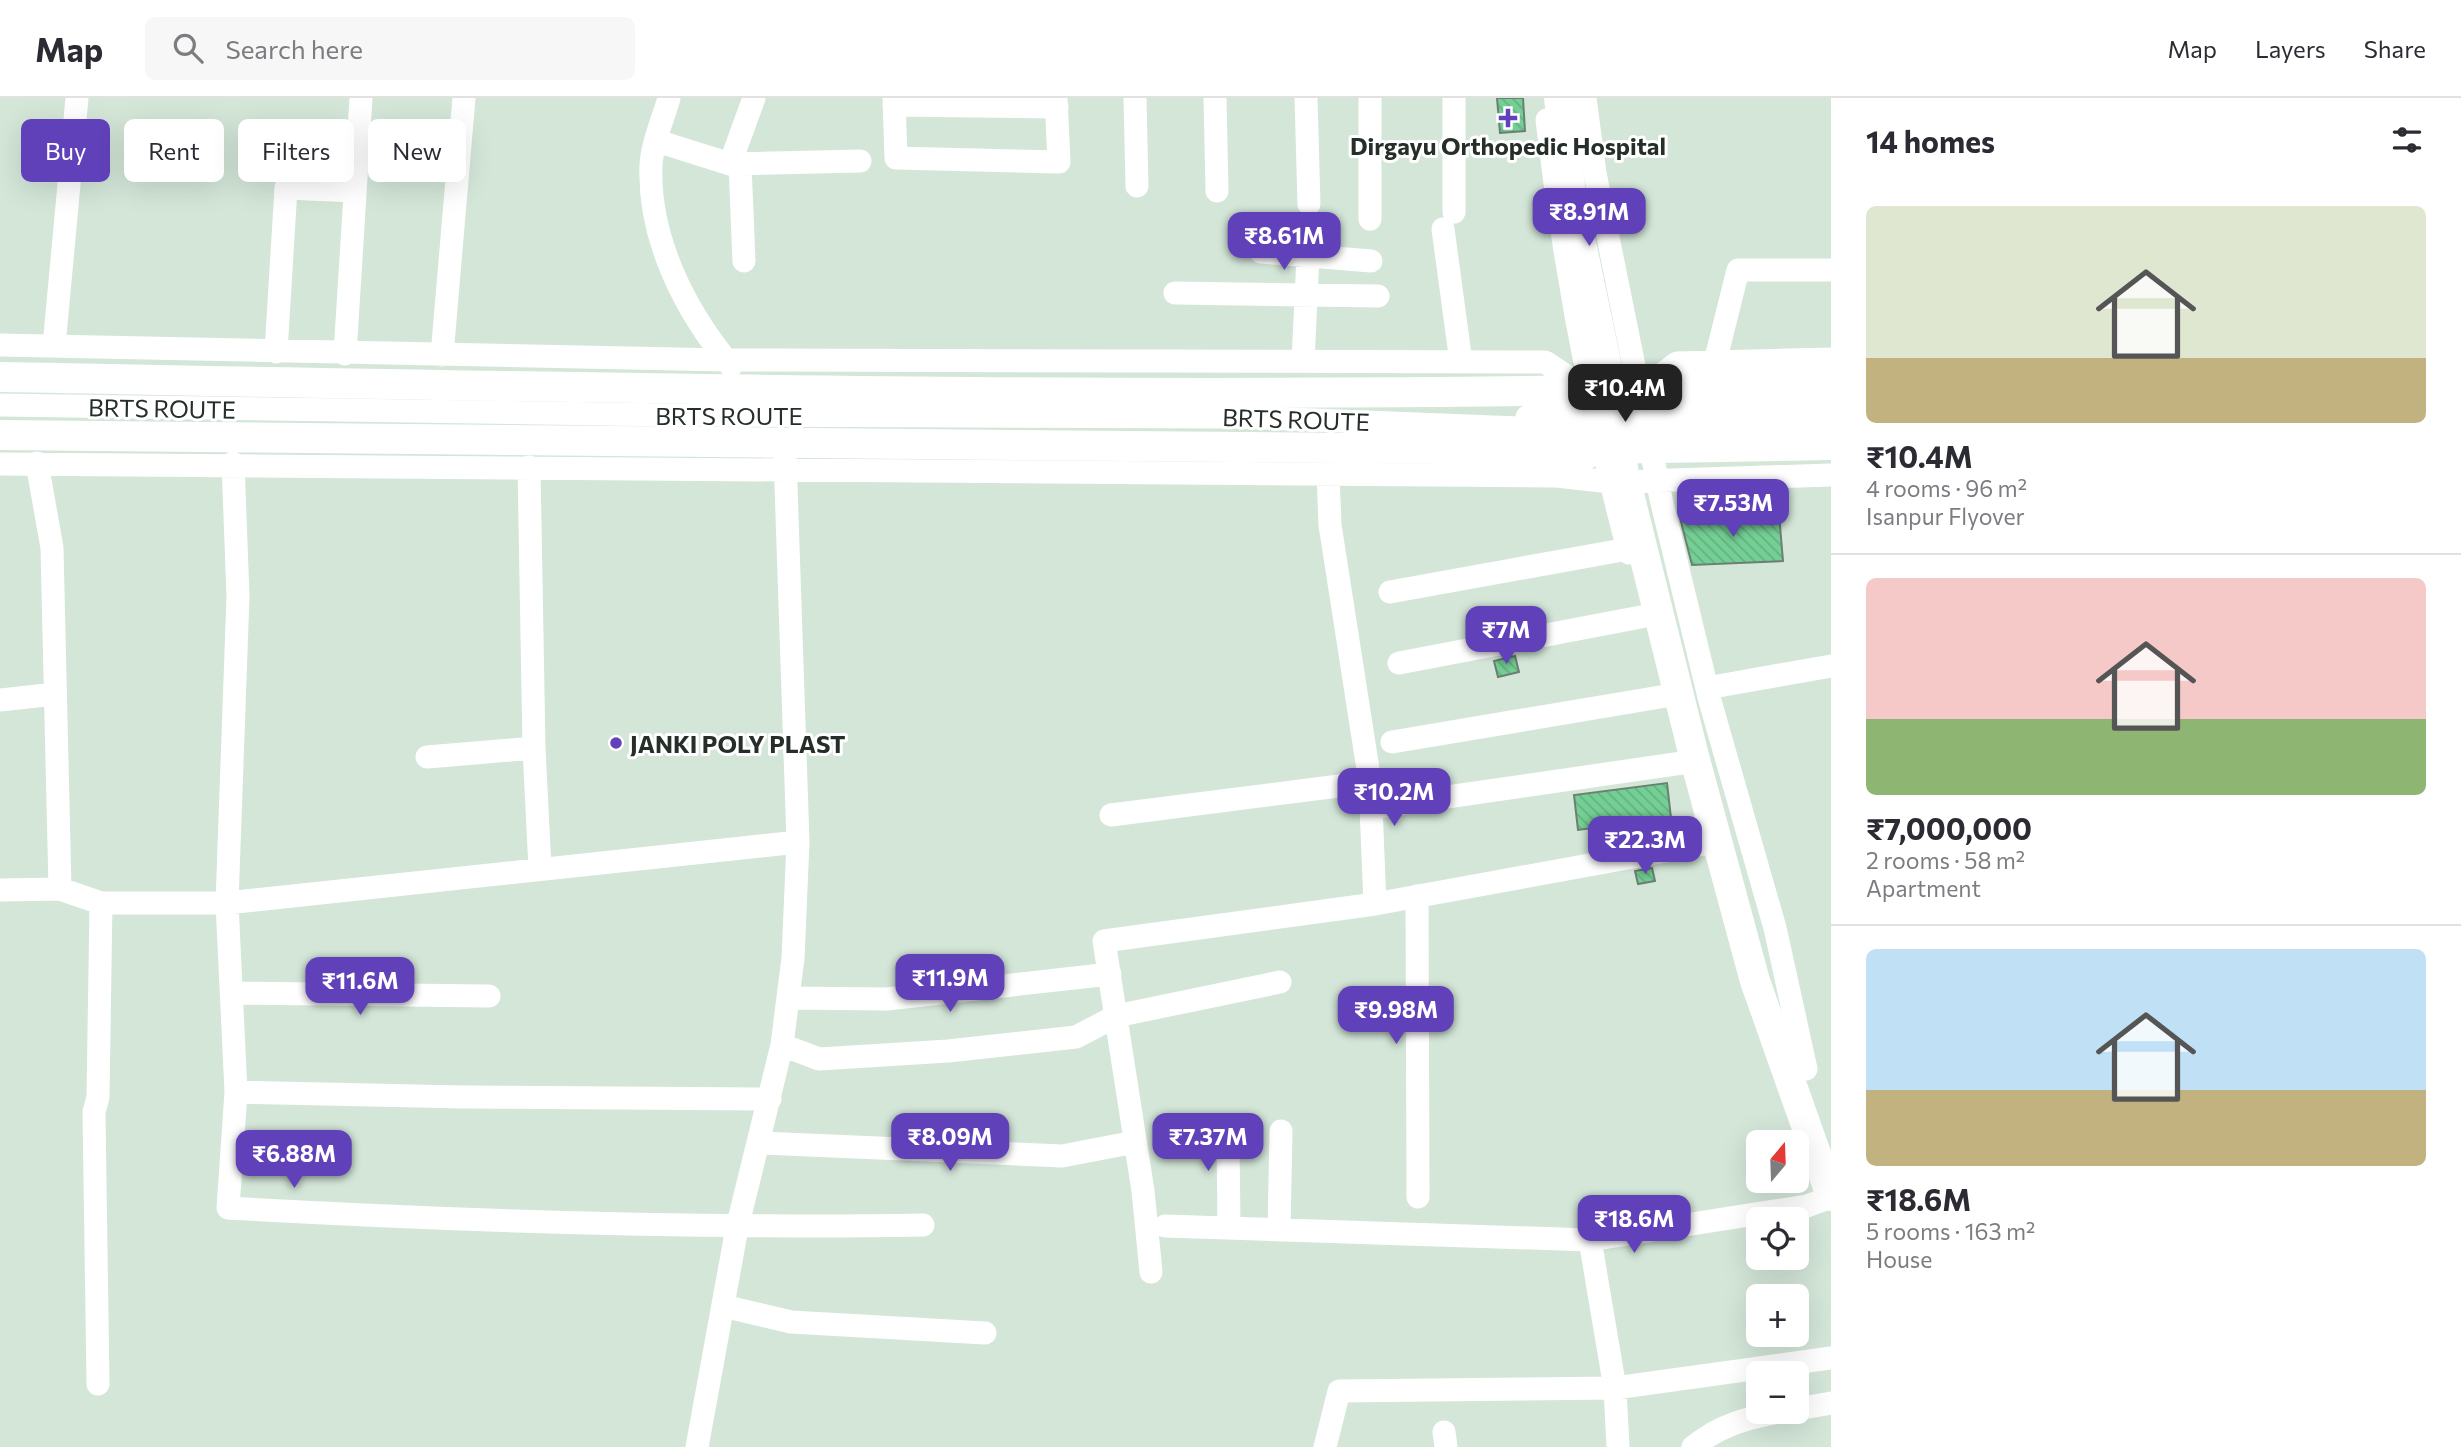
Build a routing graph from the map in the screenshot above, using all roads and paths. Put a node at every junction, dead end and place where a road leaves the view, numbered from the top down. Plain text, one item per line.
1 (77, 98) edge
2 (361, 98) edge
3 (464, 98) edge
4 (669, 98) edge
5 (754, 98) edge
6 (1135, 98) edge
7 (1215, 98) edge
8 (1306, 98) edge
9 (1370, 98) edge
10 (1454, 98) edge
11 (1545, 98) edge
12 (1559, 98) edge
13 (1569, 98) edge
14 (1585, 98) edge
15 (894, 102) edge
16 (1057, 103) edge
17 (657, 141) junction
18 (860, 161) dead end
19 (735, 164) junction
20 (1137, 186) dead end
21 (355, 191) junction
22 (1217, 191) dead end
23 (1309, 204) dead end
24 (1370, 219) dead end
25 (1261, 252) dead end
26 (1308, 256) junction
27 (744, 261) dead end
28 (1371, 261) dead end
29 (1831, 270) edge
30 (1175, 293) dead end
31 (1304, 293) junction
32 (1378, 296) dead end
33 (0, 345) edge
34 (54, 346) junction
35 (276, 352) junction
36 (345, 354) junction
37 (442, 355) junction
38 (606, 358) junction
39 (1831, 359) edge
40 (726, 360) junction
41 (940, 360) junction
42 (1303, 361) junction
43 (1461, 362) junction
44 (1545, 362) junction
45 (1586, 362) junction
46 (1634, 362) junction
47 (1715, 362) junction
48 (1677, 363) junction
49 (0, 377) edge
50 (1831, 385) edge
51 (605, 388) junction
52 (752, 391) junction
53 (943, 392) junction
54 (0, 405) edge
55 (1831, 408) edge
56 (1646, 420) junction
57 (1597, 421) junction
58 (1831, 429) edge
59 (0, 435) edge
60 (1831, 445) edge
61 (785, 455) junction
62 (37, 463) junction
63 (233, 463) junction
64 (0, 464) edge
65 (529, 467) junction
66 (1328, 474) junction
67 (1831, 475) edge
68 (1557, 476) junction
69 (1657, 480) junction
70 (1610, 482) junction
71 (1628, 549) junction
72 (1390, 592) dead end
73 (1646, 615) junction
74 (1399, 663) dead end
75 (1831, 666) edge
76 (1707, 688) junction
77 (55, 694) junction
78 (1666, 696) junction
79 (0, 700) edge
80 (1392, 742) dead end
81 (534, 748) junction
82 (427, 757) dead end
83 (1682, 763) junction
84 (1370, 782) junction
85 (1371, 808) junction
86 (1111, 815) dead end
87 (799, 842) junction
88 (1704, 844) junction
89 (540, 869) junction
90 (60, 889) junction
91 (0, 890) edge
92 (1417, 896) junction
93 (101, 903) junction
94 (227, 903) junction
95 (1375, 904) junction
96 (1110, 974) junction
97 (1762, 977) junction
98 (1280, 982) dead end
99 (232, 993) junction
100 (489, 996) dead end
101 (788, 998) junction
102 (1116, 1016) junction
103 (782, 1045) junction
104 (1806, 1069) junction
105 (236, 1092) junction
106 (770, 1099) junction
107 (1281, 1131) dead end
108 (1170, 1135) dead end
109 (1135, 1142) junction
110 (760, 1143) junction
111 (1831, 1144) edge
112 (1418, 1197) dead end
113 (1831, 1197) edge
114 (923, 1226) dead end
115 (1166, 1226) dead end
116 (737, 1228) junction
117 (1229, 1228) junction
118 (1279, 1230) junction
119 (1590, 1240) junction
120 (1151, 1272) dead end
121 (723, 1306) junction
122 (985, 1333) dead end
123 (1831, 1358) edge
124 (98, 1384) dead end
125 (1615, 1388) junction
126 (1831, 1403) edge
127 (1809, 1407) edge
128 (1746, 1418) edge
129 (697, 1447) edge
130 (1325, 1447) edge
131 (1618, 1447) edge
132 (1693, 1447) edge

1 - 34 street
2 - 21 street
3 - 37 street
4 - 17 street
5 - 19 street
6 - 20 street
7 - 22 street
8 - 23 street
9 - 24 street
10 - 43 street
11 - 45 street
12 - 97 main road
13 - 97 main road
14 - 46 street
15 - 16 street
15 - 16 street
17 - 19 street
17 - 40 street
18 - 19 street
19 - 27 street
21 - 35 street
21 - 36 street
25 - 26 street
26 - 28 street
26 - 31 street
29 - 47 street
30 - 31 street
31 - 32 street
31 - 42 street
33 - 34 street
34 - 35 street
35 - 36 street
36 - 37 street
37 - 38 street
38 - 40 street
38 - 51 street
39 - 47 street
40 - 41 street
40 - 52 street
41 - 42 street
41 - 53 street
42 - 43 street
43 - 44 street
44 - 45 street
44 - 57 street
45 - 46 street
45 - 57 street
46 - 48 street
46 - 56 street
47 - 48 street
48 - 56 street
49 - 51 main road
50 - 56 main road
51 - 52 main road
52 - 53 main road
53 - 57 main road
54 - 57 street, BRTS ROUTE
55 - 56 street
56 - 57 main road
56 - 57 main road
56 - 58 street
56 - 60 main road
56 - 69 street
57 - 61 main road
57 - 68 street
57 - 70 street
59 - 61 main road
61 - 65 street
61 - 66 street
61 - 87 street
62 - 63 street
62 - 64 street
62 - 77 street
63 - 65 street
63 - 94 street
65 - 81 street
66 - 68 street
66 - 84 street
67 - 69 street
68 - 70 street
69 - 70 street
69 - 76 street
70 - 71 street
71 - 72 street
71 - 73 street
73 - 74 street
73 - 78 street
75 - 76 street
76 - 104 street
77 - 79 street
77 - 90 street
78 - 80 street
78 - 83 street
81 - 82 street
81 - 89 street
83 - 85 street
83 - 88 street
84 - 85 street
84 - 86 street
85 - 95 street
87 - 89 street
87 - 101 street
88 - 92 street
88 - 97 street
89 - 94 street
90 - 91 street
90 - 93 street
92 - 95 street
92 - 112 street
93 - 94 street
93 - 124 street
94 - 99 street
95 - 96 street
96 - 101 street
96 - 102 street
97 - 104 main road
97 - 113 main road
98 - 102 street
99 - 100 street
99 - 105 street
101 - 103 street
102 - 103 street
102 - 109 street
103 - 106 street
104 - 111 main road
105 - 106 street
105 - 116 street
106 - 110 street
107 - 118 street
108 - 117 street
109 - 110 street
109 - 120 street
110 - 116 street
113 - 119 street
114 - 116 street
115 - 117 street
116 - 121 street
117 - 118 street
118 - 119 street
119 - 125 street
121 - 122 street
121 - 129 street
123 - 125 street
125 - 130 street
125 - 131 street
126 - 127 street
128 - 132 street

